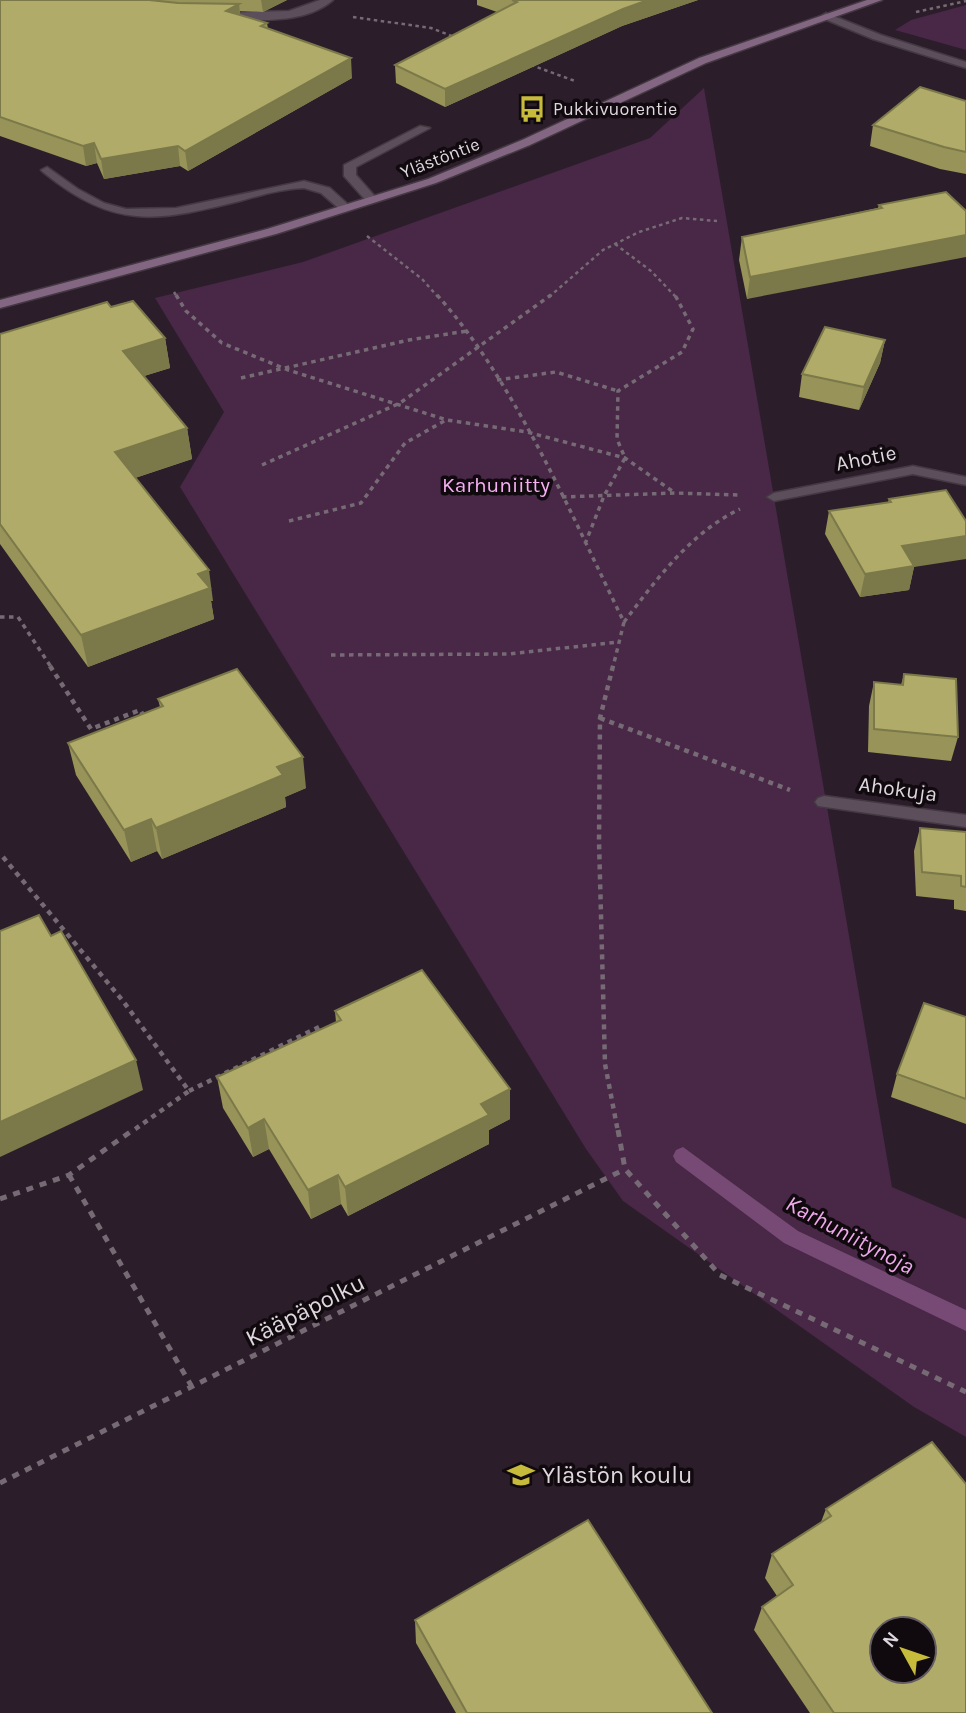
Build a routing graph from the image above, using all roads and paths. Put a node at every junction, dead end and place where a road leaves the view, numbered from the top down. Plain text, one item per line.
1 (328, 0) edge
2 (877, 0) edge
3 (310, 11) junction
4 (209, 16) edge
5 (826, 16) junction
6 (464, 41) edge
7 (522, 62) edge
8 (966, 65) edge
9 (585, 85) dead end
10 (424, 128) dead end
11 (47, 170) dead end
12 (373, 201) junction
13 (347, 209) junction
14 (718, 221) dead end
15 (366, 236) dead end
16 (615, 244) junction
17 (170, 286) dead end
18 (0, 304) edge
19 (467, 331) junction
20 (477, 347) junction
21 (288, 370) junction
22 (241, 379) dead end
23 (496, 380) junction
24 (618, 391) junction
25 (400, 403) junction
26 (447, 420) junction
27 (527, 432) junction
28 (625, 458) junction
29 (262, 465) dead end
30 (966, 481) edge
31 (675, 493) junction
32 (604, 496) junction
33 (562, 497) junction
34 (774, 497) junction
35 (289, 521) dead end
36 (585, 544) junction
37 (0, 617) edge
38 (624, 622) junction
39 (619, 642) junction
40 (331, 655) dead end
41 (600, 718) junction
42 (146, 720) edge
43 (824, 802) joint
44 (966, 821) edge
45 (3, 857) dead end
46 (319, 1027) edge
47 (189, 1091) junction
48 (625, 1169) junction
49 (69, 1175) junction
50 (0, 1199) edge
51 (192, 1387) junction
52 (966, 1392) edge
53 (0, 1483) edge

1 - 3 street
2 - 5 main road, Ylästöntie
3 - 4 street
3 - 6 path
5 - 8 street
5 - 12 main road, Ylästöntie
7 - 9 path
10 - 12 street
11 - 13 street
12 - 13 main road, Ylästöntie
13 - 18 main road, Ylästöntie
14 - 16 path
15 - 19 path
16 - 20 path
16 - 24 path
17 - 21 path
19 - 20 path
19 - 21 path
20 - 23 path
20 - 25 path
21 - 22 path
21 - 25 path
23 - 24 path
23 - 27 path
24 - 28 path
25 - 26 path
25 - 29 path
26 - 27 path
26 - 35 path
27 - 28 path
27 - 33 path
28 - 31 path
28 - 32 path
30 - 34 street, Ahotie
31 - 32 path
31 - 34 path
32 - 33 path
32 - 36 path
33 - 36 path
34 - 38 path
36 - 38 path
37 - 42 path
38 - 39 path
39 - 40 path
39 - 41 path
41 - 43 path
41 - 48 path
43 - 44 street, Ahokuja
45 - 47 path
46 - 47 path
47 - 49 path
48 - 51 path, Kääpäpolku
48 - 52 path
49 - 50 path
49 - 51 path
51 - 53 path, Kääpäpolku

